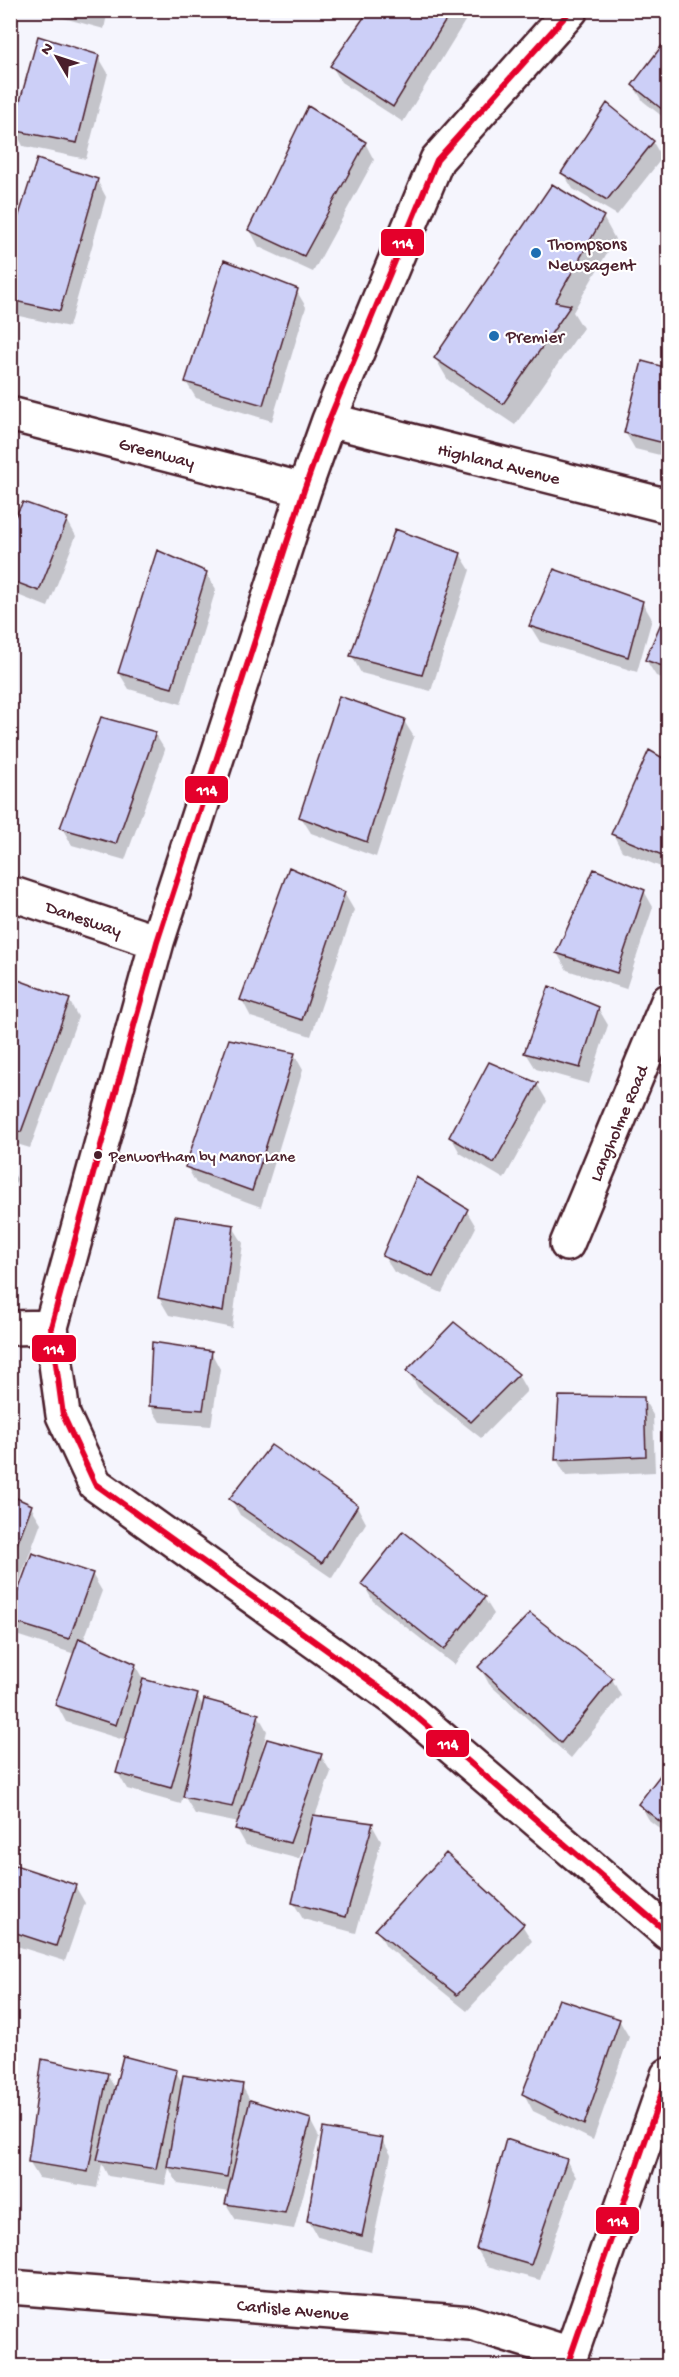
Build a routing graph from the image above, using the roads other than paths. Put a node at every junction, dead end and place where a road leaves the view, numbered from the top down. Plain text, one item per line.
1 (572, 10) edge
2 (10, 414) edge
3 (329, 420) junction
4 (304, 490) junction
5 (669, 506) edge
6 (10, 893) edge
7 (157, 942) junction
8 (669, 1001) edge
9 (567, 1244) dead end
10 (51, 1327) junction
11 (10, 1328) edge
12 (669, 1934) edge
13 (669, 2075) edge
14 (10, 2287) edge
15 (569, 2361) edge

1 - 3 street
2 - 4 street, Greenway
3 - 4 street
3 - 5 street, Highland Avenue
4 - 7 street
6 - 7 street, Danesway
7 - 10 street
8 - 9 street, Langholme Road
10 - 11 street
10 - 12 street
13 - 15 street
14 - 15 street, Carlisle Avenue

